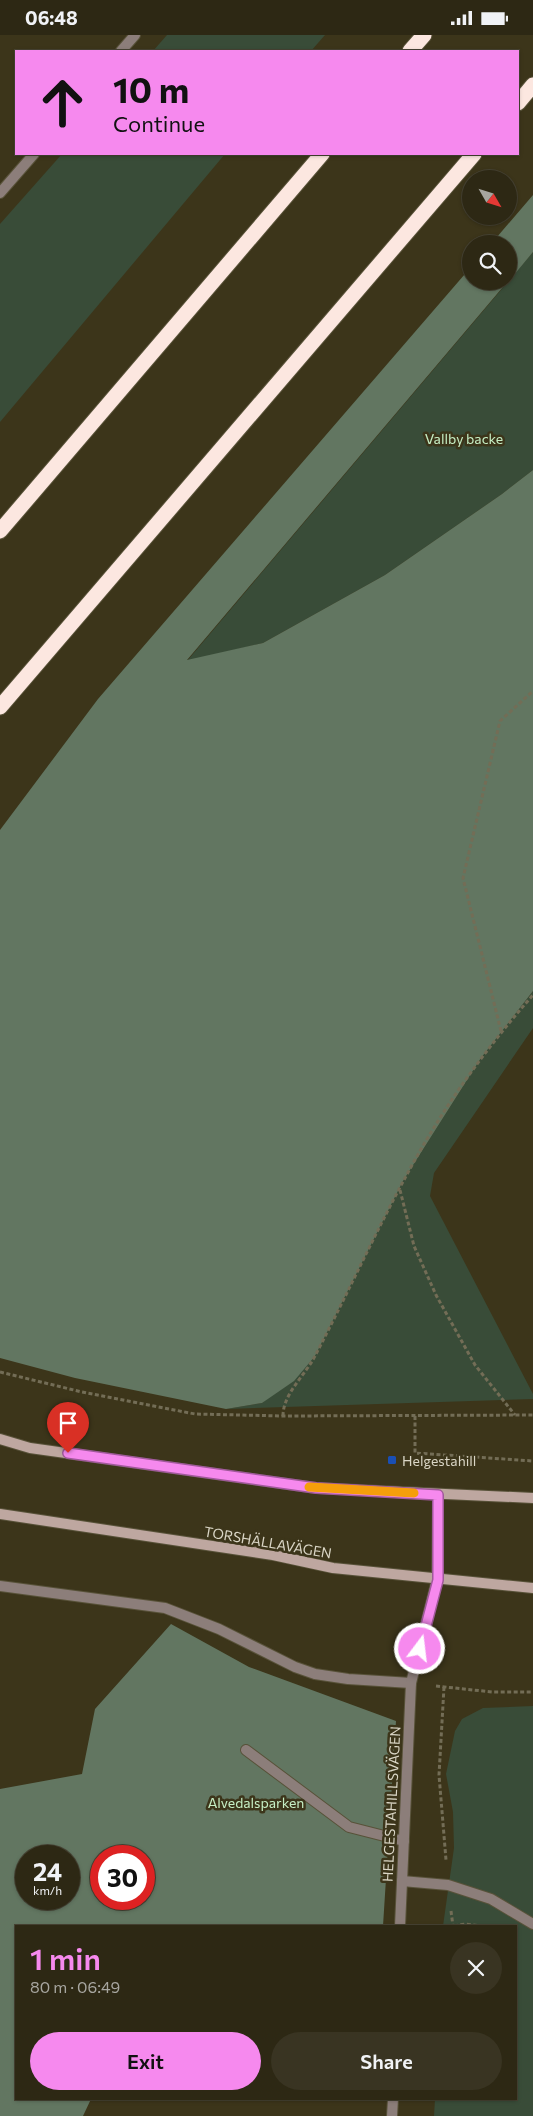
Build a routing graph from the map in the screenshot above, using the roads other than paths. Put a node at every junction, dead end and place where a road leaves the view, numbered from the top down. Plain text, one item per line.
1 (135, 35) edge
2 (424, 35) edge
3 (123, 50) edge
4 (411, 50) edge
5 (533, 85) edge
6 (519, 102) edge
7 (33, 155) edge
8 (321, 155) edge
9 (473, 155) edge
10 (0, 193) edge
11 (0, 531) edge
12 (0, 707) edge
13 (0, 1439) edge
14 (438, 1495) junction
15 (533, 1498) edge
16 (0, 1514) edge
17 (438, 1580) junction
18 (0, 1586) edge
19 (533, 1588) edge
20 (411, 1683) junction
21 (246, 1750) dead end
22 (404, 1841) junction
23 (402, 1881) junction
24 (533, 1924) edge
25 (400, 1925) edge
26 (392, 2100) edge
27 (392, 2116) edge

1 - 3 street
2 - 4 highway
5 - 6 highway
7 - 10 street
8 - 11 highway
9 - 12 highway
13 - 14 main road
14 - 15 main road
14 - 17 main road
16 - 17 main road, TORSHÄLLAVÄGEN
17 - 19 main road, TORSHÄLLAVÄGEN
17 - 20 street, HELGESTAHILLSVÄGEN
18 - 20 street
20 - 22 street, HELGESTAHILLSVÄGEN
21 - 22 street
22 - 23 street, HELGESTAHILLSVÄGEN
23 - 24 street
23 - 25 street, HELGESTAHILLSVÄGEN
26 - 27 street

